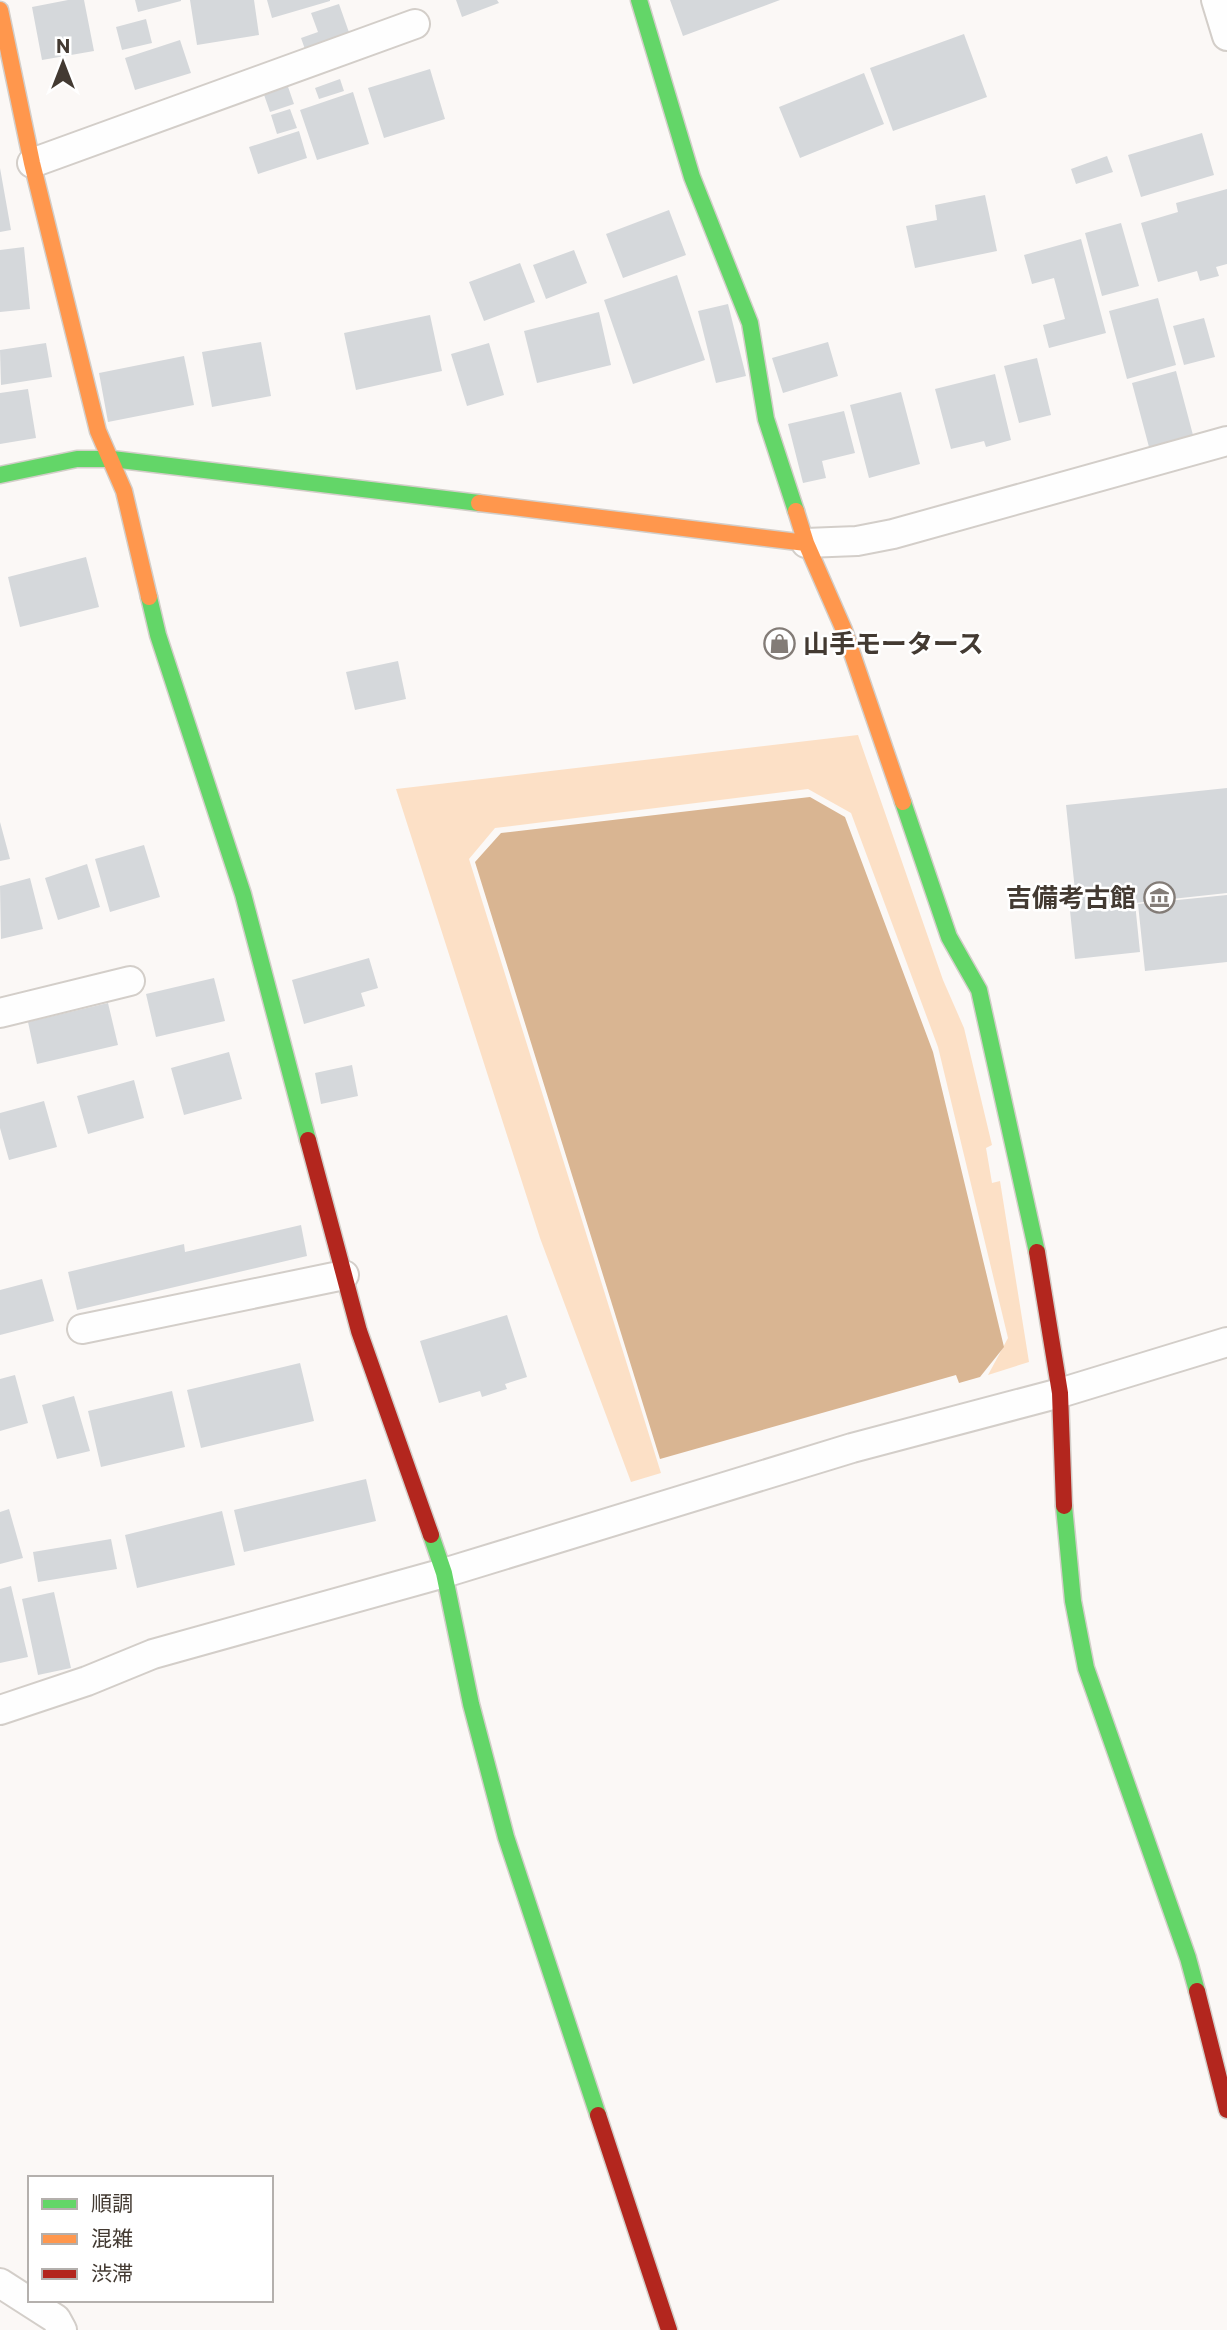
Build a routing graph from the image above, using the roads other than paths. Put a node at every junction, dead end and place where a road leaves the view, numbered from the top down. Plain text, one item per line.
1 (639, 0) edge
2 (1216, 0) edge
3 (0, 10) edge
4 (415, 24) dead end
5 (1227, 36) edge
6 (32, 163) junction
7 (1227, 441) edge
8 (112, 459) junction
9 (0, 475) edge
10 (806, 543) junction
11 (130, 981) dead end
12 (0, 1013) edge
13 (344, 1275) junction
14 (82, 1329) dead end
15 (1227, 1342) edge
16 (1060, 1393) junction
17 (444, 1573) junction
18 (0, 1710) edge
19 (1227, 2110) edge
20 (0, 2283) edge
21 (28, 2301) edge
22 (30, 2302) edge
23 (62, 2330) edge
24 (670, 2330) edge

1 - 10 street
2 - 5 street
3 - 6 street
4 - 6 street
6 - 8 street
7 - 10 street
8 - 9 street
8 - 10 street
8 - 13 street
10 - 16 street
11 - 12 street
13 - 14 street
13 - 17 street
15 - 16 street
16 - 17 street
16 - 19 street
17 - 18 street
17 - 24 street
20 - 21 street
22 - 23 street

